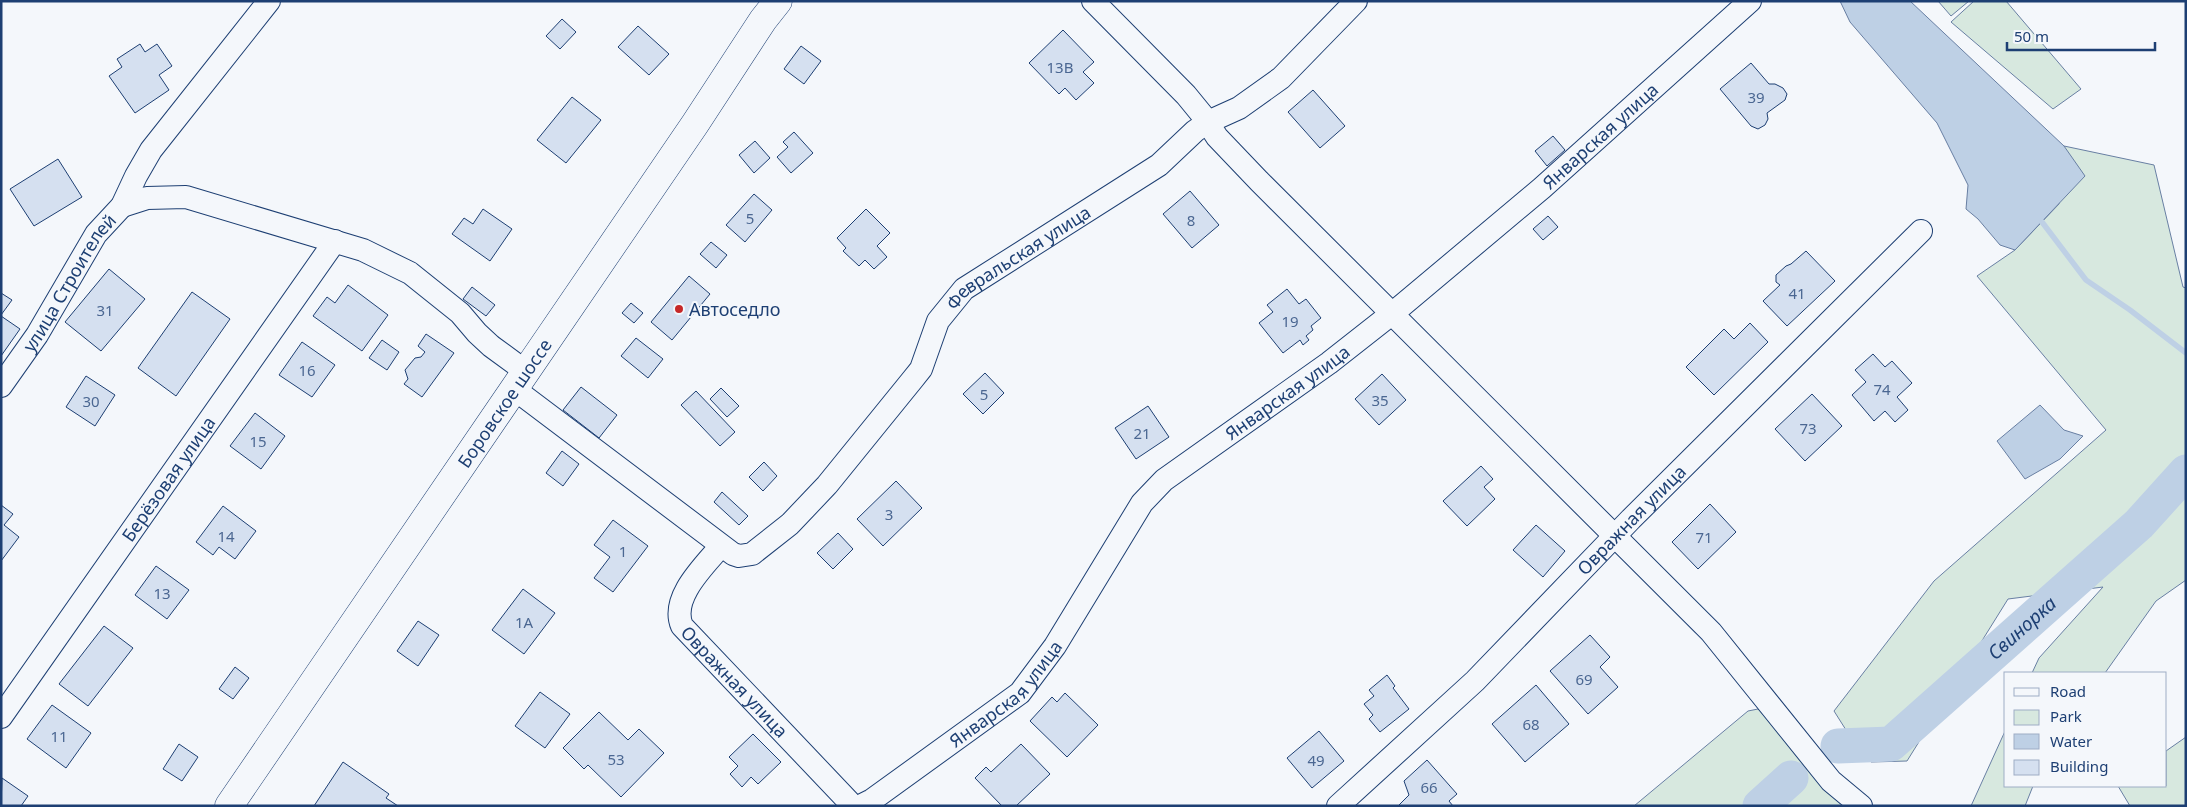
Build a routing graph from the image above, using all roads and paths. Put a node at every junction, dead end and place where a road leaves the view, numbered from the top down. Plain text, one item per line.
1 (269, 1) edge
2 (778, 1) edge
3 (1093, 1) edge
4 (1356, 1) edge
5 (1750, 1) edge
6 (1208, 122) junction
7 (122, 206) junction
8 (1921, 232) dead end
9 (335, 241) junction
10 (1392, 314) junction
11 (519, 380) junction
12 (1, 386) edge
13 (1614, 537) junction
14 (727, 550) junction
15 (1, 717) edge
16 (229, 806) edge
17 (853, 806) edge
18 (860, 806) edge
19 (1338, 806) edge
20 (1861, 806) edge

1 - 7 street
2 - 11 main road, Боровское шоссе
3 - 6 street
4 - 6 street, Февральская улица
5 - 10 street, Январская улица
6 - 10 street
6 - 14 street, Февральская улица
7 - 9 street
7 - 12 street, улица Строителей
8 - 13 street, Овражная улица
9 - 11 street
9 - 15 street, Берёзовая улица
10 - 13 street
10 - 18 street, Январская улица
11 - 14 street
11 - 16 main road, Боровское шоссе
13 - 19 street, Овражная улица
13 - 20 street
14 - 17 street, Овражная улица

